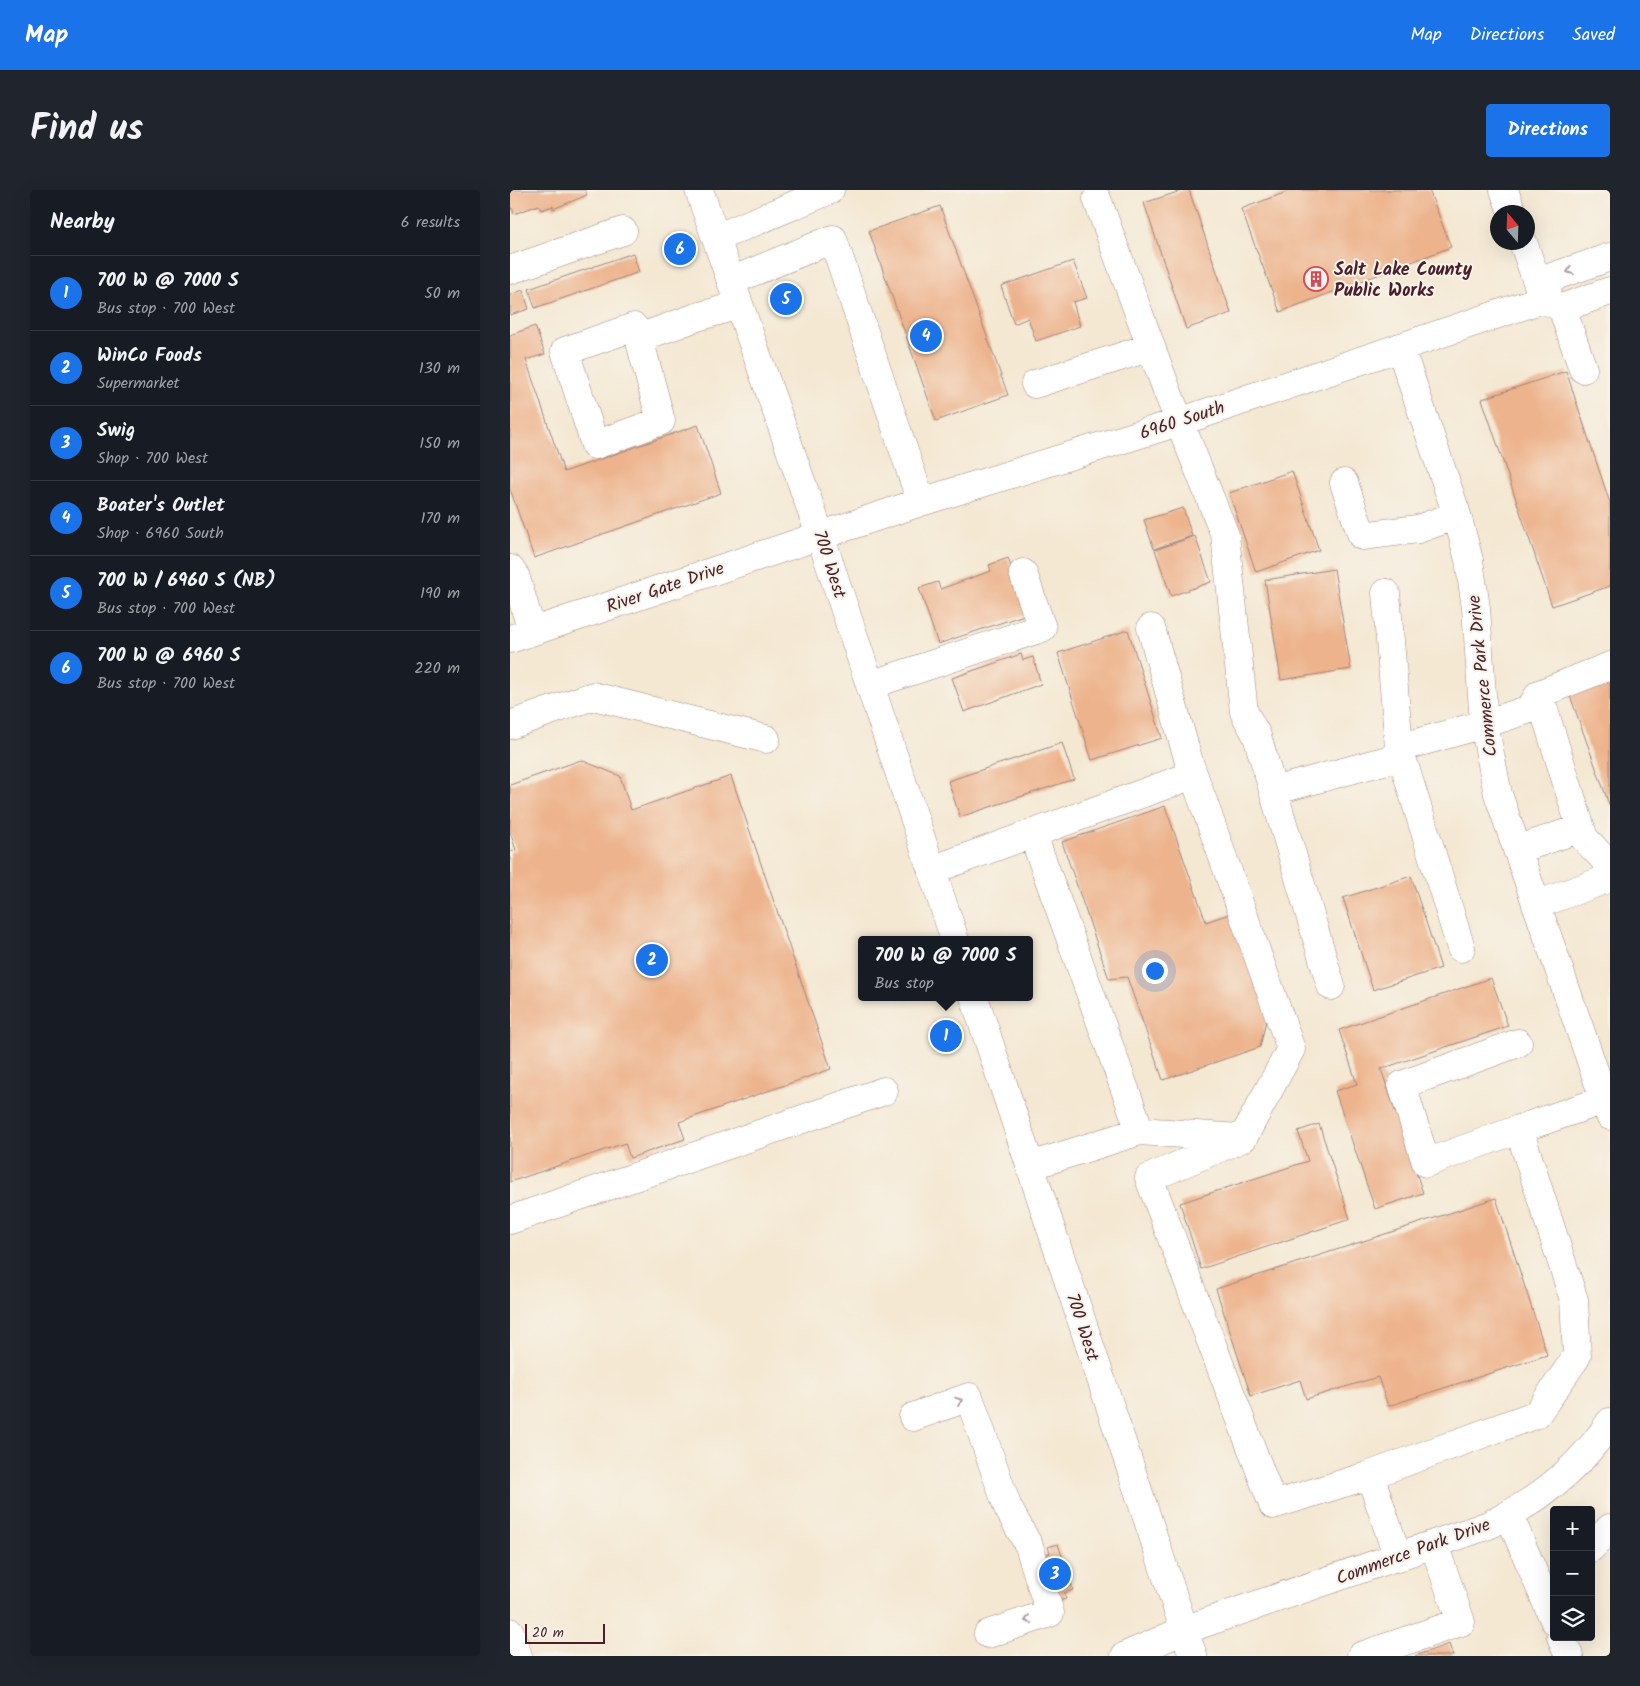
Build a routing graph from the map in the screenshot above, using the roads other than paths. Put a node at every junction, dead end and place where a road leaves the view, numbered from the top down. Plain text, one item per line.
1 (698, 190) edge
2 (830, 190) edge
3 (1504, 190) edge
4 (1526, 190) edge
5 (1097, 199) dead end
6 (1509, 205) edge
7 (1524, 205) edge
8 (624, 230) dead end
9 (716, 238) junction
10 (1527, 250) edge
11 (1610, 257) edge
12 (510, 270) edge
13 (1610, 291) edge
14 (735, 293) junction
15 (1552, 303) junction
16 (639, 338) dead end
17 (1151, 347) junction
18 (1400, 348) junction
19 (1583, 369) dead end
20 (1035, 384) dead end
21 (1179, 422) junction
22 (1344, 483) dead end
23 (922, 502) junction
24 (1457, 515) junction
25 (820, 536) junction
26 (510, 569) edge
27 (1023, 573) dead end
28 (1386, 593) dead end
29 (1151, 628) dead end
30 (521, 635) edge
31 (1610, 666) edge
32 (870, 685) junction
33 (1539, 694) junction
34 (1484, 724) junction
35 (510, 725) edge
36 (766, 739) dead end
37 (1401, 752) junction
38 (1194, 775) junction
39 (1273, 790) junction
40 (1581, 828) junction
41 (1033, 835) junction
42 (1518, 850) junction
43 (1609, 868) edge
44 (932, 870) junction
45 (1536, 904) junction
46 (954, 936) edge
47 (1461, 948) dead end
48 (1331, 986) dead end
49 (975, 1001) edge
50 (1518, 1043) dead end
51 (884, 1091) dead end
52 (1605, 1091) edge
53 (1519, 1129) junction
54 (1140, 1131) junction
55 (1243, 1138) junction
56 (1030, 1166) junction
57 (510, 1220) edge
58 (912, 1417) dead end
59 (1606, 1435) edge
60 (1370, 1475) junction
61 (1509, 1515) junction
62 (1610, 1528) edge
63 (1595, 1544) edge
64 (1434, 1545) junction
65 (1398, 1558) junction
66 (1550, 1600) edge
67 (1184, 1630) junction
68 (510, 1632) edge
69 (988, 1634) dead end
70 (1563, 1641) edge
71 (518, 1656) edge
72 (1125, 1656) edge
73 (1193, 1656) edge
74 (1361, 1656) edge
75 (1569, 1656) edge

1 - 9 street, 700 West
2 - 9 street
3 - 6 street
4 - 7 street
5 - 17 street
8 - 12 street
9 - 14 street, 700 West
10 - 15 street
11 -> 15 street
13 - 15 street, 6960 South
14 - 16 street
14 - 23 street
14 - 25 street, 700 West
15 - 18 street, 6960 South
15 - 19 street
17 - 20 street
17 - 21 street
18 - 21 street, 6960 South
18 - 24 street, Commerce Park Drive
21 - 23 street, 6960 South
21 - 39 street
22 - 24 street
23 - 25 street, 6960 South
24 - 34 street, Commerce Park Drive
25 - 30 street, River Gate Drive
25 - 32 street, 700 West
26 - 30 street
27 - 32 street
28 - 37 street
29 - 38 street
31 - 33 street
32 - 44 street, 700 West
33 - 34 street
33 - 40 street
34 - 37 street
34 - 42 street, Commerce Park Drive
35 - 36 street
37 - 39 street
37 - 47 street
38 - 41 street
38 - 55 street
39 - 48 street
40 - 42 street
40 - 43 street
41 - 44 street
41 - 54 street
42 - 45 street, Commerce Park Drive
43 - 45 street
44 - 46 street, 700 West
45 - 52 street, Commerce Park Drive
49 - 56 street, 700 West
50 - 53 street
51 - 57 street
52 - 53 street
53 - 60 street
54 - 55 street
54 - 56 street
55 - 60 street
56 - 67 street, 700 West
58 -> 69 street
59 - 61 street, Commerce Park Drive
60 - 65 street
61 - 64 street, Commerce Park Drive
61 - 66 street
62 - 63 street
64 - 65 street, Commerce Park Drive
64 - 74 street
65 - 67 street, Commerce Park Drive
67 - 72 street, Commerce Park Drive
67 - 73 street, 700 West
68 - 71 street
70 - 75 street

